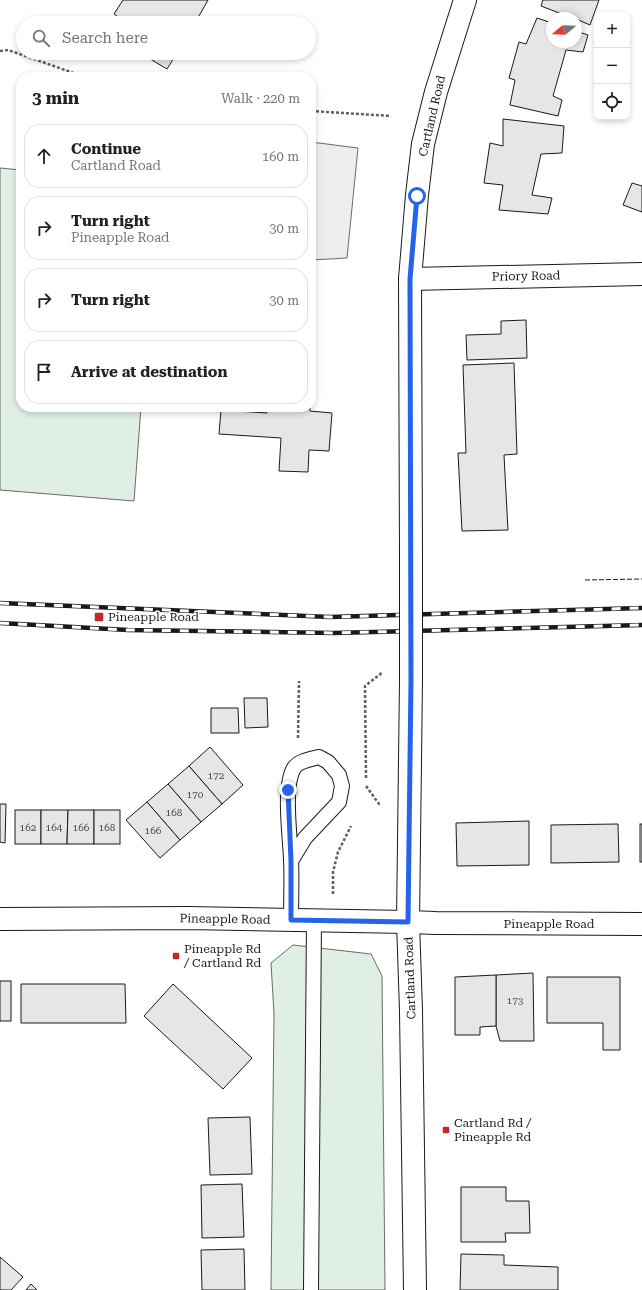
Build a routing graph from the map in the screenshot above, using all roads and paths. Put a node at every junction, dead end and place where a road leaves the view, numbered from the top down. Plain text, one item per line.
1 (465, 0) edge
2 (0, 51) edge
3 (16, 53) edge
4 (37, 60) edge
5 (71, 72) edge
6 (316, 111) edge
7 (392, 116) dead end
8 (642, 274) edge
9 (410, 279) junction
10 (291, 861) junction
11 (0, 919) edge
12 (291, 920) junction
13 (314, 920) junction
14 (408, 922) junction
15 (642, 924) edge
16 (311, 1290) edge
17 (415, 1290) edge

1 - 9 street, Cartland Road
2 - 3 path
4 - 5 path
6 - 7 path
8 - 9 street, Priory Road
9 - 14 street, Cartland Road, bridge
10 - 10 lane
10 - 12 lane
11 - 12 street, Pineapple Road
12 - 13 street, Pineapple Road
13 - 14 street, Pineapple Road
13 - 16 lane
14 - 15 street, Pineapple Road
14 - 17 street, Cartland Road

